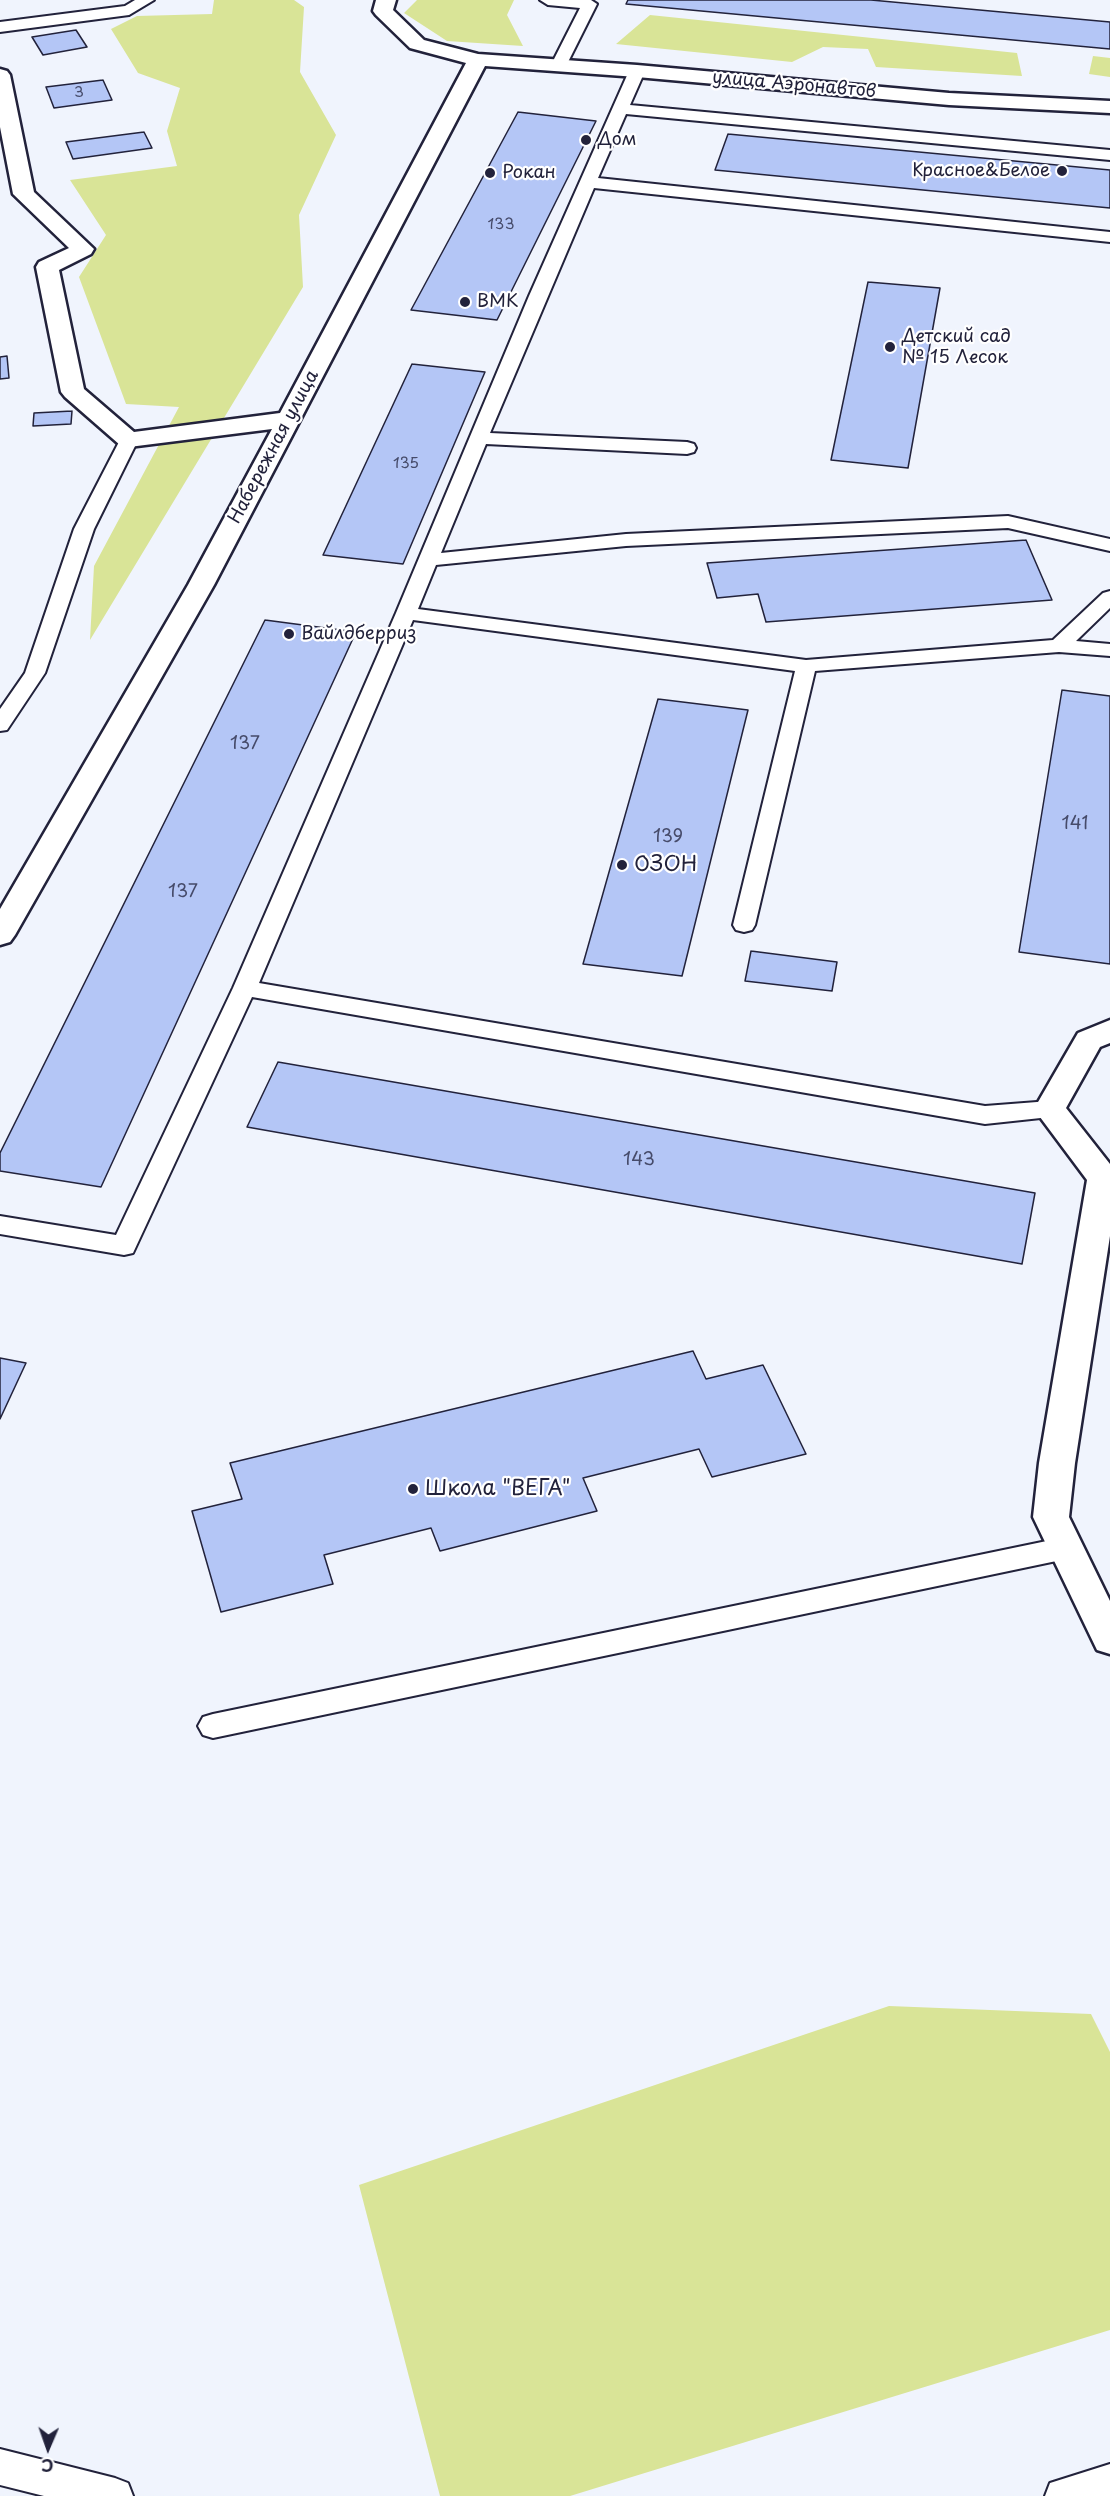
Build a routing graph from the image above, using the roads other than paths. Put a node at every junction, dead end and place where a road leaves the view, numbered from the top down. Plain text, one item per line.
1 (146, 0) edge
2 (386, 0) edge
3 (549, 0) edge
4 (0, 27) edge
5 (478, 60) junction
6 (559, 65) junction
7 (637, 71) junction
8 (0, 75) edge
9 (1110, 107) edge
10 (620, 109) junction
11 (1110, 155) edge
12 (588, 182) junction
13 (1110, 237) edge
14 (289, 419) junction
15 (479, 438) junction
16 (129, 440) junction
17 (687, 448) dead end
18 (1110, 545) edge
19 (428, 560) junction
20 (1110, 597) edge
21 (406, 613) junction
22 (1059, 646) junction
23 (1110, 650) edge
24 (806, 666) junction
25 (0, 725) edge
26 (744, 925) dead end
27 (0, 934) edge
28 (245, 988) junction
29 (1110, 1030) edge
30 (1050, 1109) junction
31 (0, 1226) edge
32 (1059, 1533) junction
33 (1110, 1640) edge
34 (213, 1726) dead end
35 (0, 2467) edge
36 (1110, 2482) edge
37 (116, 2496) edge
38 (1062, 2496) edge

1 - 4 lane
2 - 5 street
3 - 6 lane
5 - 6 street, улица Аэронавтов
5 - 14 street, Набережная улица
6 - 7 street, улица Аэронавтов
7 - 9 street, улица Аэронавтов
7 - 10 lane
8 - 16 street
10 - 11 lane
10 - 12 lane
12 - 13 lane
12 - 15 lane
14 - 16 street
14 - 27 street, Набережная улица
15 - 17 lane
15 - 19 lane
16 - 25 lane
18 - 19 lane
19 - 21 lane
20 - 22 lane
21 - 24 lane
21 - 28 lane
22 - 23 lane
22 - 24 lane
24 - 26 lane
28 - 30 lane
28 - 31 lane
29 - 30 street
30 - 32 street
32 - 33 street
32 - 34 lane
35 - 37 lane
36 - 38 lane

